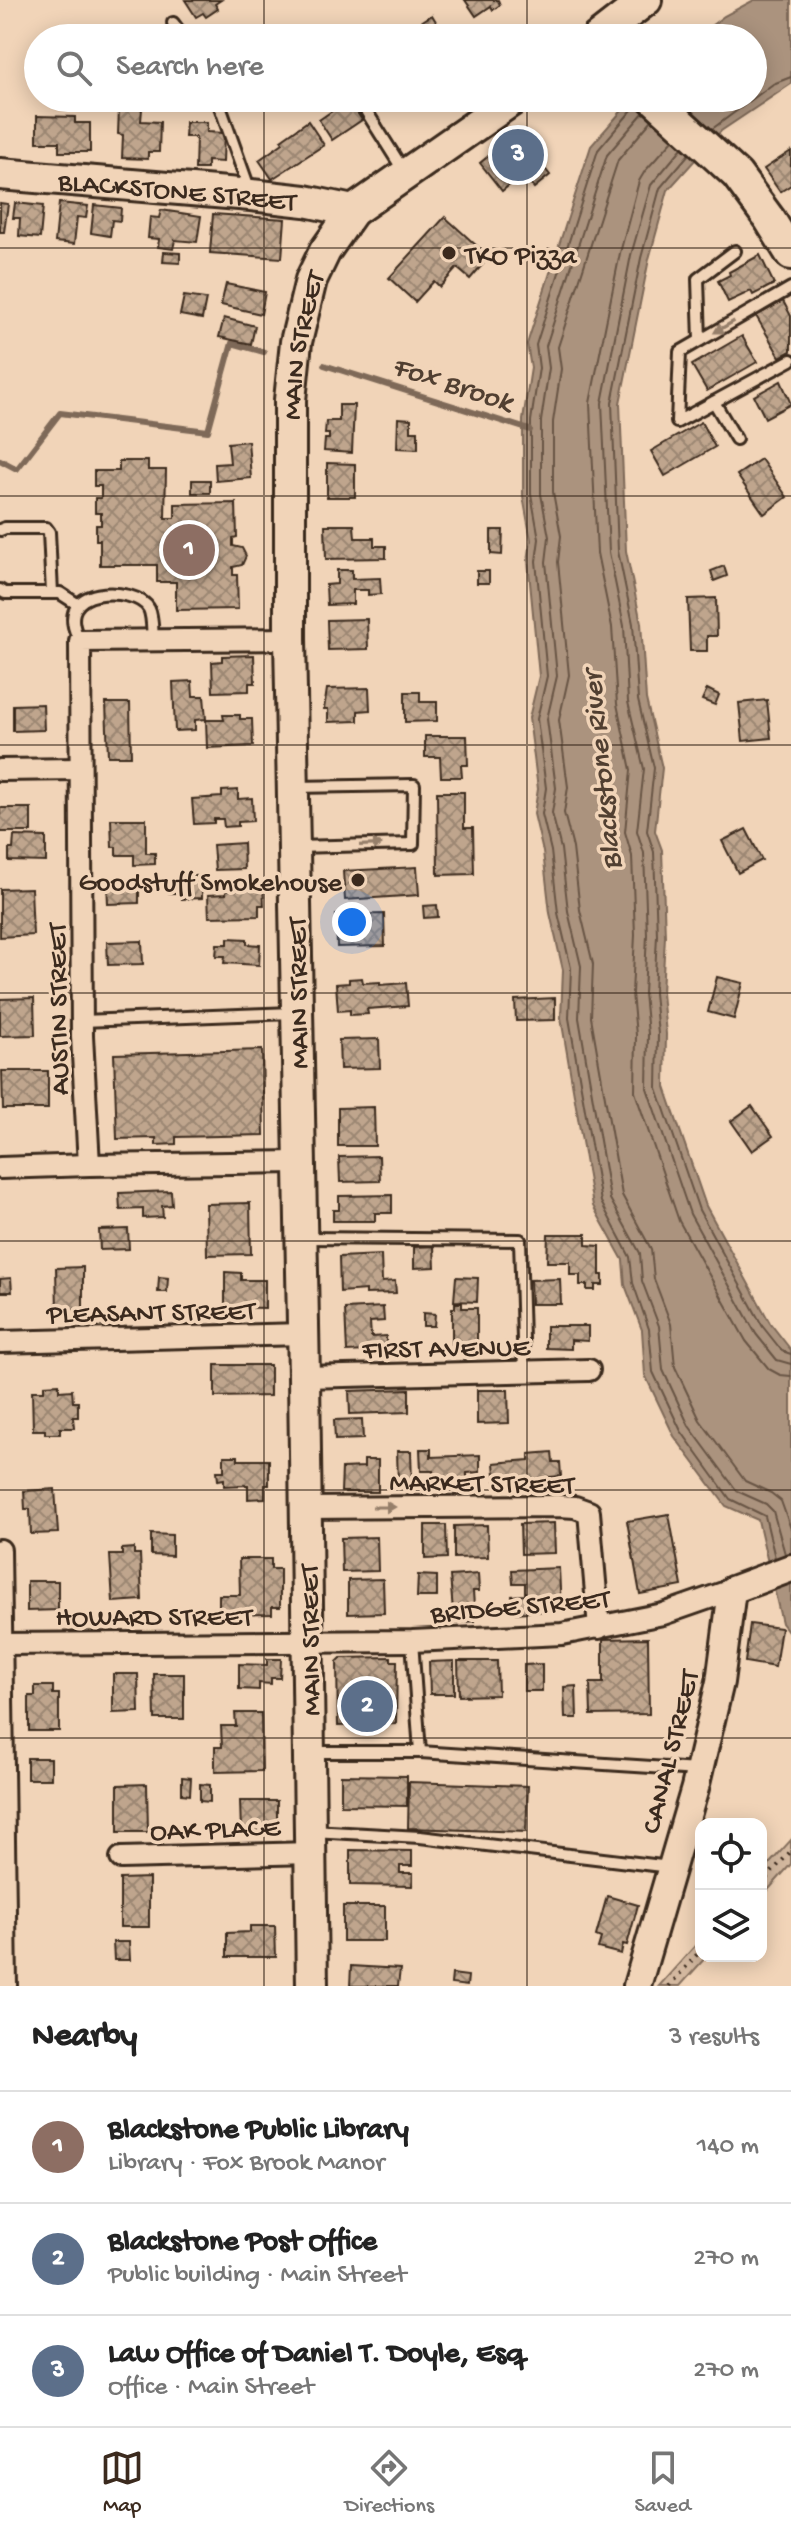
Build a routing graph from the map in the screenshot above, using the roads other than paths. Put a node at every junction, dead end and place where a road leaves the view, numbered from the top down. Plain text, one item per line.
1 (646, 0) edge
2 (615, 24) edge
3 (222, 112) edge
4 (367, 112) edge
5 (495, 112) edge
6 (668, 112) edge
7 (0, 174) edge
8 (406, 174) junction
9 (251, 195) junction
10 (353, 211) junction
11 (790, 249) edge
12 (735, 251) dead end
13 (791, 288) edge
14 (700, 340) junction
15 (791, 360) edge
16 (714, 402) junction
17 (736, 439) dead end
18 (0, 530) edge
19 (0, 590) edge
20 (52, 593) junction
21 (77, 604) junction
22 (290, 639) junction
23 (153, 640) junction
24 (80, 641) junction
25 (79, 769) junction
26 (0, 770) edge
27 (292, 787) junction
28 (293, 847) junction
29 (296, 1013) junction
30 (82, 1021) junction
31 (298, 1162) junction
32 (89, 1165) junction
33 (0, 1168) edge
34 (300, 1238) junction
35 (303, 1334) junction
36 (0, 1342) edge
37 (589, 1370) dead end
38 (524, 1372) junction
39 (304, 1377) junction
40 (306, 1508) junction
41 (0, 1550) edge
42 (791, 1568) edge
43 (742, 1586) junction
44 (599, 1628) junction
45 (412, 1641) junction
46 (308, 1642) junction
47 (1, 1644) edge
48 (310, 1752) junction
49 (420, 1752) junction
50 (698, 1770) junction
51 (310, 1842) junction
52 (121, 1858) dead end
53 (672, 1867) junction
54 (6, 1986) edge
55 (312, 1986) edge
56 (637, 1986) edge

1 - 2 main road
3 - 9 lane
4 - 8 lane
5 - 8 main road, MAIN STREET
6 - 11 main road
7 - 9 main road, BLACKSTONE STREET
8 - 10 main road, MAIN STREET
9 - 10 main road, BLACKSTONE STREET
10 - 22 main road, MAIN STREET
12 - 14 lane
13 -> 14 lane
14 - 16 lane
15 - 16 lane
16 - 17 lane
18 - 20 lane
19 - 20 lane
20 - 21 lane
21 - 23 lane
21 - 24 lane
22 - 23 street
22 - 27 main road, MAIN STREET
23 - 24 street
24 - 25 street, AUSTIN STREET
25 - 26 street
25 - 30 street, AUSTIN STREET
27 - 28 main road, MAIN STREET
28 -> 27 lane
28 - 29 main road, MAIN STREET
29 - 30 lane
29 - 31 main road, MAIN STREET
30 - 32 street, AUSTIN STREET
31 - 32 street
31 - 34 main road, MAIN STREET
32 - 33 street
34 - 35 main road, MAIN STREET
34 - 38 lane
35 - 36 street, PLEASANT STREET
35 - 39 main road, MAIN STREET
37 - 38 street, FIRST AVENUE
38 - 39 street, FIRST AVENUE
39 - 40 main road, MAIN STREET
40 -> 44 street, MARKET STREET
40 - 46 main road, MAIN STREET
41 - 47 street
42 - 43 street
43 - 44 street, BRIDGE STREET
43 - 50 street, CANAL STREET
44 - 45 street, BRIDGE STREET
45 - 46 street, BRIDGE STREET
45 - 49 lane
46 - 47 street, HOWARD STREET
46 - 48 main road, MAIN STREET
47 - 54 street
48 - 49 lane
48 - 51 main road, MAIN STREET
49 - 50 lane
50 - 53 street, CANAL STREET
51 - 52 street, OAK PLACE
51 - 53 lane
51 - 55 main road, MAIN STREET
53 - 56 street, CANAL STREET

